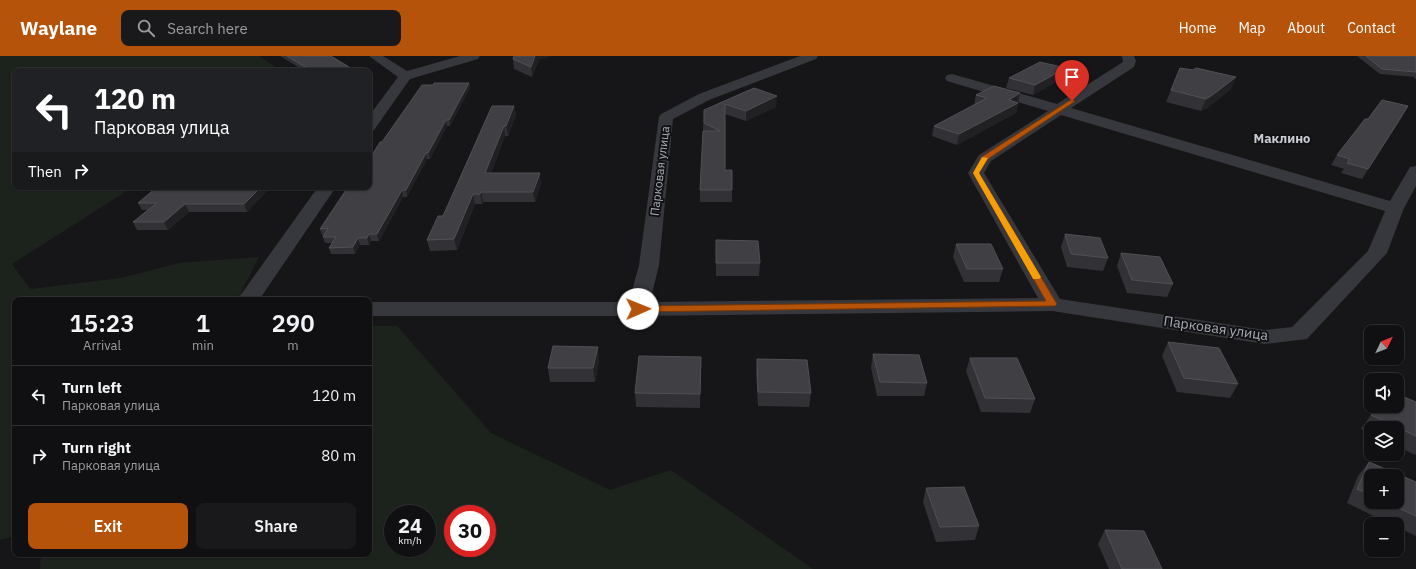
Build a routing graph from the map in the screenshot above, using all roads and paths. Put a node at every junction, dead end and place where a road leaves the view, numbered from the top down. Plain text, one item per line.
1 (375, 56) edge
2 (474, 56) edge
3 (812, 56) edge
4 (1128, 56) edge
5 (405, 76) junction
6 (952, 78) dead end
7 (1061, 109) junction
8 (372, 123) edge
9 (1416, 171) edge
10 (325, 190) edge
11 (1395, 208) junction
12 (250, 297) edge
13 (1052, 304) junction
14 (372, 308) edge
15 (638, 309) junction

1 - 5 street
2 - 5 street
3 - 15 street, Парковая улица
4 - 7 street
5 - 8 street
6 - 7 street
7 - 11 street
7 - 13 street
9 - 11 street, Парковая улица
10 - 12 street
11 - 13 street, Парковая улица
13 - 15 street, Парковая улица
14 - 15 street, Парковая улица

